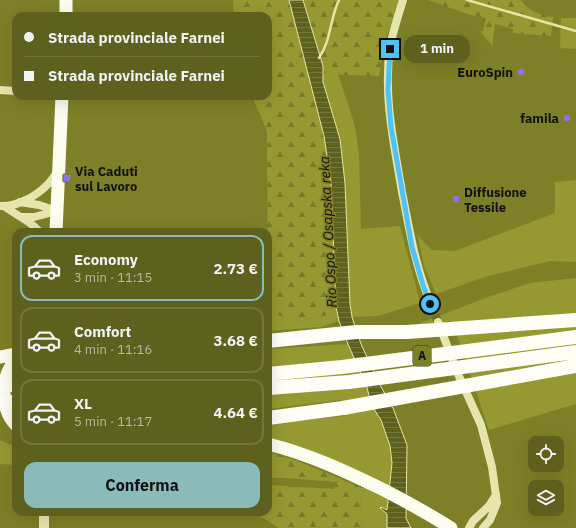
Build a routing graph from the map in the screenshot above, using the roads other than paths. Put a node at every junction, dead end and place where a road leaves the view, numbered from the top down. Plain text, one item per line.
1 (66, 0) edge
2 (402, 0) edge
3 (66, 12) edge
4 (0, 90) edge
5 (12, 91) edge
6 (62, 100) edge
7 (59, 170) junction
8 (20, 202) junction
9 (2, 206) edge
10 (57, 211) junction
11 (21, 217) junction
12 (35, 228) edge
13 (56, 228) edge
14 (430, 304) tunnel mouth
15 (576, 320) edge
16 (438, 322) tunnel mouth
17 (576, 337) edge
18 (272, 341) edge
19 (576, 352) edge
20 (12, 355) edge
21 (0, 357) edge
22 (12, 366) edge
23 (576, 366) edge
24 (272, 374) edge
25 (0, 385) edge
26 (12, 385) edge
27 (272, 388) edge
28 (0, 402) edge
29 (12, 402) edge
30 (272, 417) edge
31 (12, 421) edge
32 (0, 424) edge
33 (12, 427) edge
34 (272, 445) edge
35 (496, 495) junction
36 (44, 516) edge
37 (471, 524) edge
38 (44, 528) edge
39 (451, 528) edge
40 (483, 528) edge

1 - 3 main road
2 - 14 street
4 - 5 street
6 - 7 main road
7 - 8 street
7 - 10 main road
8 - 9 street
8 - 10 street
9 - 11 street
10 - 11 street
10 - 13 main road
11 - 12 street
15 - 18 highway, bridge
16 - 35 street
17 - 24 highway, A, bridge
19 - 27 highway, A, bridge
20 - 21 main road
22 - 31 main road
23 - 30 highway, bridge
25 - 26 highway, bridge
28 - 29 highway, bridge
32 - 33 main road
34 - 39 main road
35 - 37 street
35 - 40 street
36 - 38 street
37 - 40 street

